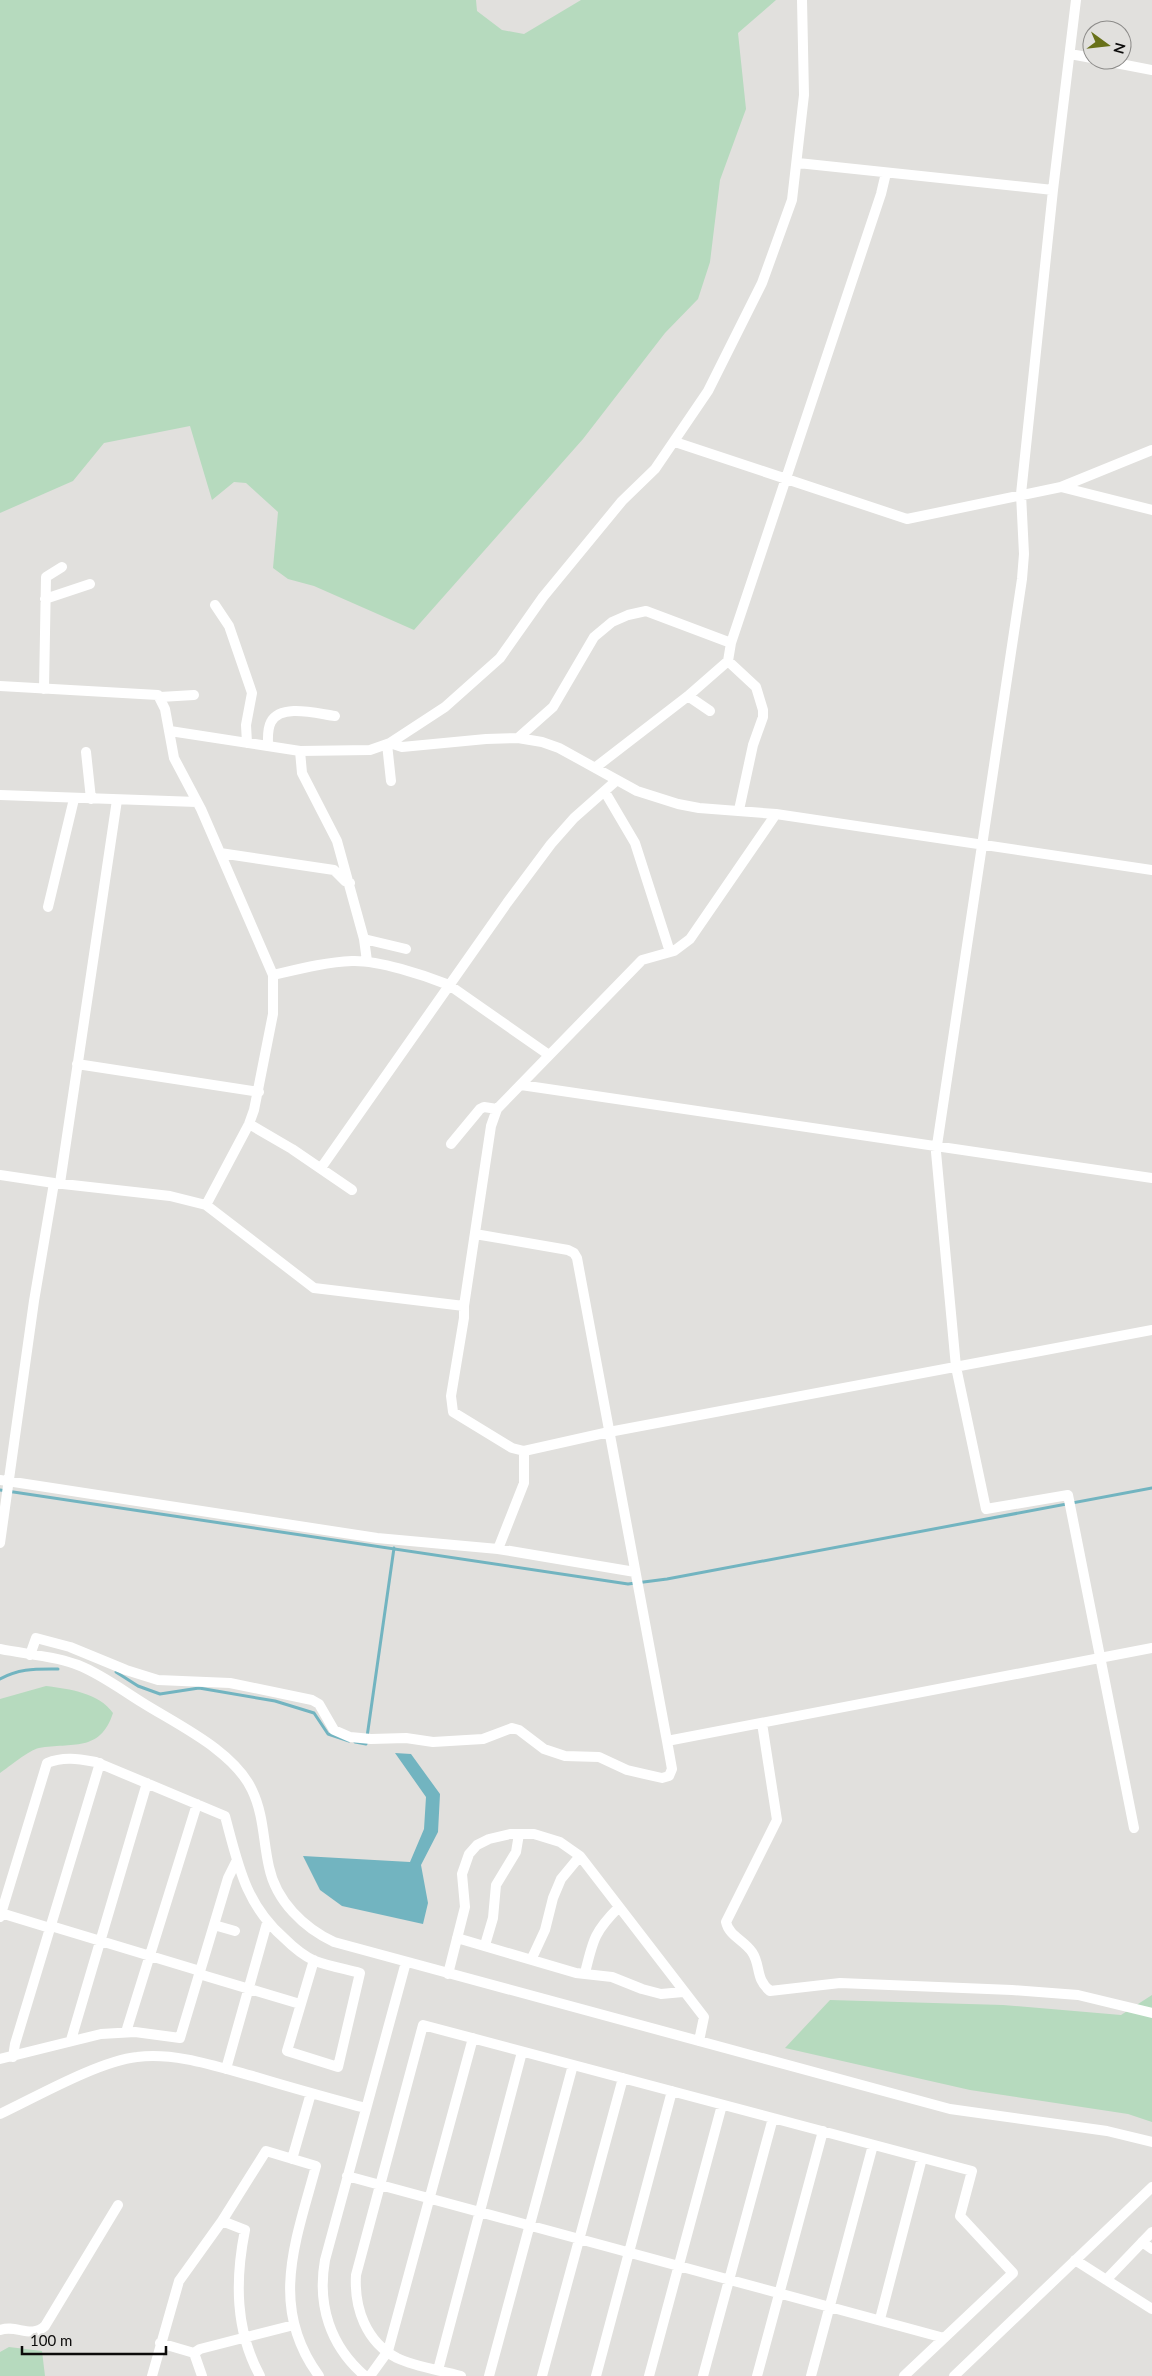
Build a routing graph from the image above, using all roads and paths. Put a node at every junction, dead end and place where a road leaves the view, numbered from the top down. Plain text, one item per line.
1 (802, 0) edge
2 (1076, 0) edge
3 (1070, 54) junction
4 (1082, 56) edge
5 (1132, 66) edge
6 (1152, 70) edge
7 (798, 163) junction
8 (886, 173) junction
9 (1053, 190) junction
10 (675, 442) junction
11 (1152, 450) edge
12 (786, 479) junction
13 (1061, 487) junction
14 (1021, 494) junction
15 (1152, 510) edge
16 (62, 567) dead end
17 (90, 584) dead end
18 (46, 599) junction
19 (215, 606) dead end
20 (731, 643) junction
21 (728, 661) junction
22 (0, 686) edge
23 (44, 689) junction
24 (194, 695) dead end
25 (688, 696) junction
26 (160, 698) junction
27 (710, 711) dead end
28 (335, 716) dead end
29 (170, 731) junction
30 (518, 738) junction
31 (247, 743) junction
32 (389, 744) junction
33 (268, 746) junction
34 (300, 751) junction
35 (86, 752) dead end
36 (596, 767) junction
37 (617, 780) junction
38 (392, 781) dead end
39 (605, 792) junction
40 (0, 795) edge
41 (74, 798) junction
42 (92, 799) junction
43 (117, 800) junction
44 (197, 802) junction
45 (739, 810) junction
46 (776, 814) junction
47 (983, 843) junction
48 (220, 852) junction
49 (1152, 870) edge
50 (350, 883) junction
51 (48, 906) dead end
52 (364, 939) junction
53 (406, 948) dead end
54 (670, 952) junction
55 (367, 961) junction
56 (273, 975) junction
57 (449, 985) junction
58 (549, 1055) junction
59 (77, 1064) junction
60 (521, 1085) junction
61 (259, 1092) junction
62 (497, 1109) junction
63 (249, 1124) junction
64 (451, 1144) dead end
65 (938, 1145) junction
66 (321, 1168) junction
67 (0, 1175) edge
68 (1152, 1178) edge
69 (57, 1183) junction
70 (352, 1190) dead end
71 (206, 1205) junction
72 (475, 1234) junction
73 (464, 1306) junction
74 (1152, 1330) edge
75 (956, 1367) junction
76 (609, 1432) junction
77 (524, 1451) junction
78 (4, 1480) edge
79 (0, 1543) edge
80 (498, 1549) junction
81 (636, 1575) junction
82 (1152, 1648) edge
83 (0, 1649) edge
84 (30, 1655) junction
85 (1100, 1658) junction
86 (762, 1723) junction
87 (667, 1741) junction
88 (100, 1763) junction
89 (148, 1783) junction
90 (197, 1804) junction
91 (1134, 1828) dead end
92 (519, 1834) junction
93 (580, 1856) junction
94 (236, 1862) junction
95 (619, 1907) junction
96 (1, 1915) edge
97 (267, 1923) junction
98 (214, 1925) junction
99 (51, 1927) junction
100 (235, 1931) dead end
101 (457, 1938) junction
102 (101, 1941) junction
103 (485, 1946) junction
104 (150, 1956) junction
105 (532, 1958) junction
106 (314, 1960) junction
107 (406, 1962) junction
108 (200, 1973) junction
109 (585, 1973) junction
110 (448, 1974) junction
111 (249, 1989) junction
112 (683, 1992) junction
113 (300, 2004) junction
114 (1152, 2013) edge
115 (126, 2032) junction
116 (472, 2038) junction
117 (72, 2040) junction
118 (699, 2041) junction
119 (522, 2052) junction
120 (13, 2057) junction
121 (0, 2060) edge
122 (572, 2065) junction
123 (226, 2069) junction
124 (623, 2078) junction
125 (672, 2091) junction
126 (311, 2093) junction
127 (722, 2104) junction
128 (365, 2108) junction
129 (0, 2114) edge
130 (773, 2118) junction
131 (823, 2131) junction
132 (1152, 2142) edge
133 (872, 2145) junction
134 (922, 2158) junction
135 (292, 2159) junction
136 (347, 2176) junction
137 (379, 2186) junction
138 (1152, 2187) edge
139 (429, 2199) junction
140 (118, 2204) dead end
141 (479, 2211) junction
142 (222, 2221) junction
143 (530, 2225) junction
144 (1152, 2232) edge
145 (580, 2238) junction
146 (1142, 2242) junction
147 (1152, 2249) edge
148 (629, 2252) junction
149 (1075, 2260) junction
150 (678, 2265) junction
151 (730, 2279) junction
152 (1106, 2280) junction
153 (779, 2293) junction
154 (829, 2306) junction
155 (1152, 2310) edge
156 (880, 2319) junction
157 (294, 2325) junction
158 (0, 2330) edge
159 (245, 2338) junction
160 (944, 2338) junction
161 (160, 2343) junction
162 (388, 2351) junction
163 (194, 2353) junction
164 (438, 2370) junction
165 (152, 2376) edge
166 (202, 2376) edge
167 (260, 2376) edge
168 (319, 2376) edge
169 (365, 2376) edge
170 (370, 2376) edge
171 (461, 2376) edge
172 (489, 2376) edge
173 (542, 2376) edge
174 (596, 2376) edge
175 (649, 2376) edge
176 (703, 2376) edge
177 (757, 2376) edge
178 (811, 2376) edge
179 (904, 2376) edge
180 (954, 2376) edge

1 - 7 street
2 - 3 street
3 - 4 street
3 - 9 street
5 - 6 street
7 - 8 street
7 - 10 street
8 - 9 street
8 - 12 street
9 - 14 street
10 - 12 street
10 - 32 street
11 - 13 street
12 - 14 street
12 - 20 street
13 - 14 street
13 - 15 street
14 - 47 street
16 - 18 street
17 - 18 street
18 - 23 street
19 - 31 street
20 - 21 street
20 - 30 street
21 - 25 street
21 - 45 street
22 - 23 street
23 - 26 street
24 - 26 street
25 - 27 street
25 - 36 street
26 - 29 street
28 - 33 street
29 - 31 street
29 - 44 street
30 - 32 street
30 - 36 street
31 - 33 street
32 - 34 street
32 - 38 street
33 - 34 street
34 - 50 street
35 - 42 street
36 - 37 street
37 - 39 street
37 - 45 street
39 - 54 street
39 - 57 street
40 - 41 street
41 - 42 street
41 - 51 street
42 - 43 street
43 - 44 street
43 - 59 street
44 - 48 street
45 - 46 street
46 - 47 street
46 - 54 street
47 - 49 street
47 - 65 street
48 - 50 street
48 - 56 street
50 - 52 street
52 - 53 street
52 - 55 street
54 - 58 street
55 - 56 street
55 - 57 street
56 - 61 street
57 - 58 street
57 - 66 street
58 - 60 street
59 - 61 street
59 - 69 street
60 - 62 street
60 - 65 street
61 - 63 street
62 - 64 street
62 - 72 street
63 - 66 street
63 - 71 street
65 - 68 street
65 - 75 street
66 - 70 street
67 - 69 street
69 - 71 street
69 - 78 street
71 - 73 street
72 - 73 street
72 - 76 street
73 - 77 street
74 - 75 street
75 - 76 street
75 - 85 street
76 - 77 street
76 - 81 street
77 - 80 street
78 - 79 street
78 - 80 street
80 - 81 street
81 - 87 street
82 - 85 street
83 - 84 street
84 - 87 street
84 - 107 street
85 - 86 street
85 - 91 street
86 - 87 street
86 - 114 street
88 - 89 street
88 - 96 street
88 - 99 street
89 - 90 street
89 - 102 street
90 - 94 street
90 - 104 street
92 - 93 street
92 - 101 street
92 - 103 street
93 - 95 street
93 - 105 street
94 - 97 street
94 - 98 street
95 - 109 street
95 - 112 street
96 - 99 street
97 - 106 street
97 - 111 street
98 - 100 street
98 - 108 street
99 - 102 street
99 - 120 street
101 - 103 street
101 - 110 street
102 - 104 street
102 - 117 street
103 - 105 street
104 - 108 street
104 - 115 street
105 - 109 street
106 - 113 street
106 - 113 street
107 - 110 street
107 - 128 street
108 - 111 street
108 - 115 street
109 - 112 street
110 - 118 street
111 - 113 street
111 - 123 street
112 - 118 street
115 - 117 street
116 - 119 street
116 - 137 street
116 - 139 street
117 - 120 street
118 - 132 street
119 - 122 street
119 - 141 street
120 - 121 street
122 - 124 street
122 - 143 street
123 - 126 street
123 - 129 street
124 - 125 street
124 - 145 street
125 - 127 street
125 - 148 street
126 - 128 street
126 - 135 street
127 - 130 street
127 - 150 street
128 - 136 street
130 - 131 street
130 - 151 street
131 - 133 street
131 - 153 street
133 - 134 street
133 - 154 street
134 - 156 street
134 - 160 street
135 - 142 street
135 - 157 street
136 - 137 street
136 - 169 street
137 - 139 street
137 - 162 street
138 - 149 street
139 - 141 street
139 - 162 street
140 - 158 street
141 - 143 street
141 - 164 street
142 - 159 street
142 - 161 street
143 - 145 street
143 - 172 street
144 - 146 street
145 - 148 street
145 - 173 street
146 - 147 street
146 - 152 street
148 - 150 street
148 - 174 street
149 - 152 street
149 - 180 street
150 - 151 street
150 - 175 street
151 - 153 street
151 - 176 street
152 - 155 street
153 - 154 street
153 - 177 street
154 - 156 street
154 - 178 street
156 - 160 street
157 - 159 street
157 - 168 street
159 - 163 street
159 - 167 street
160 - 179 street
161 - 163 street
161 - 165 street
162 - 164 street
162 - 170 street
163 - 166 street
164 - 171 street

